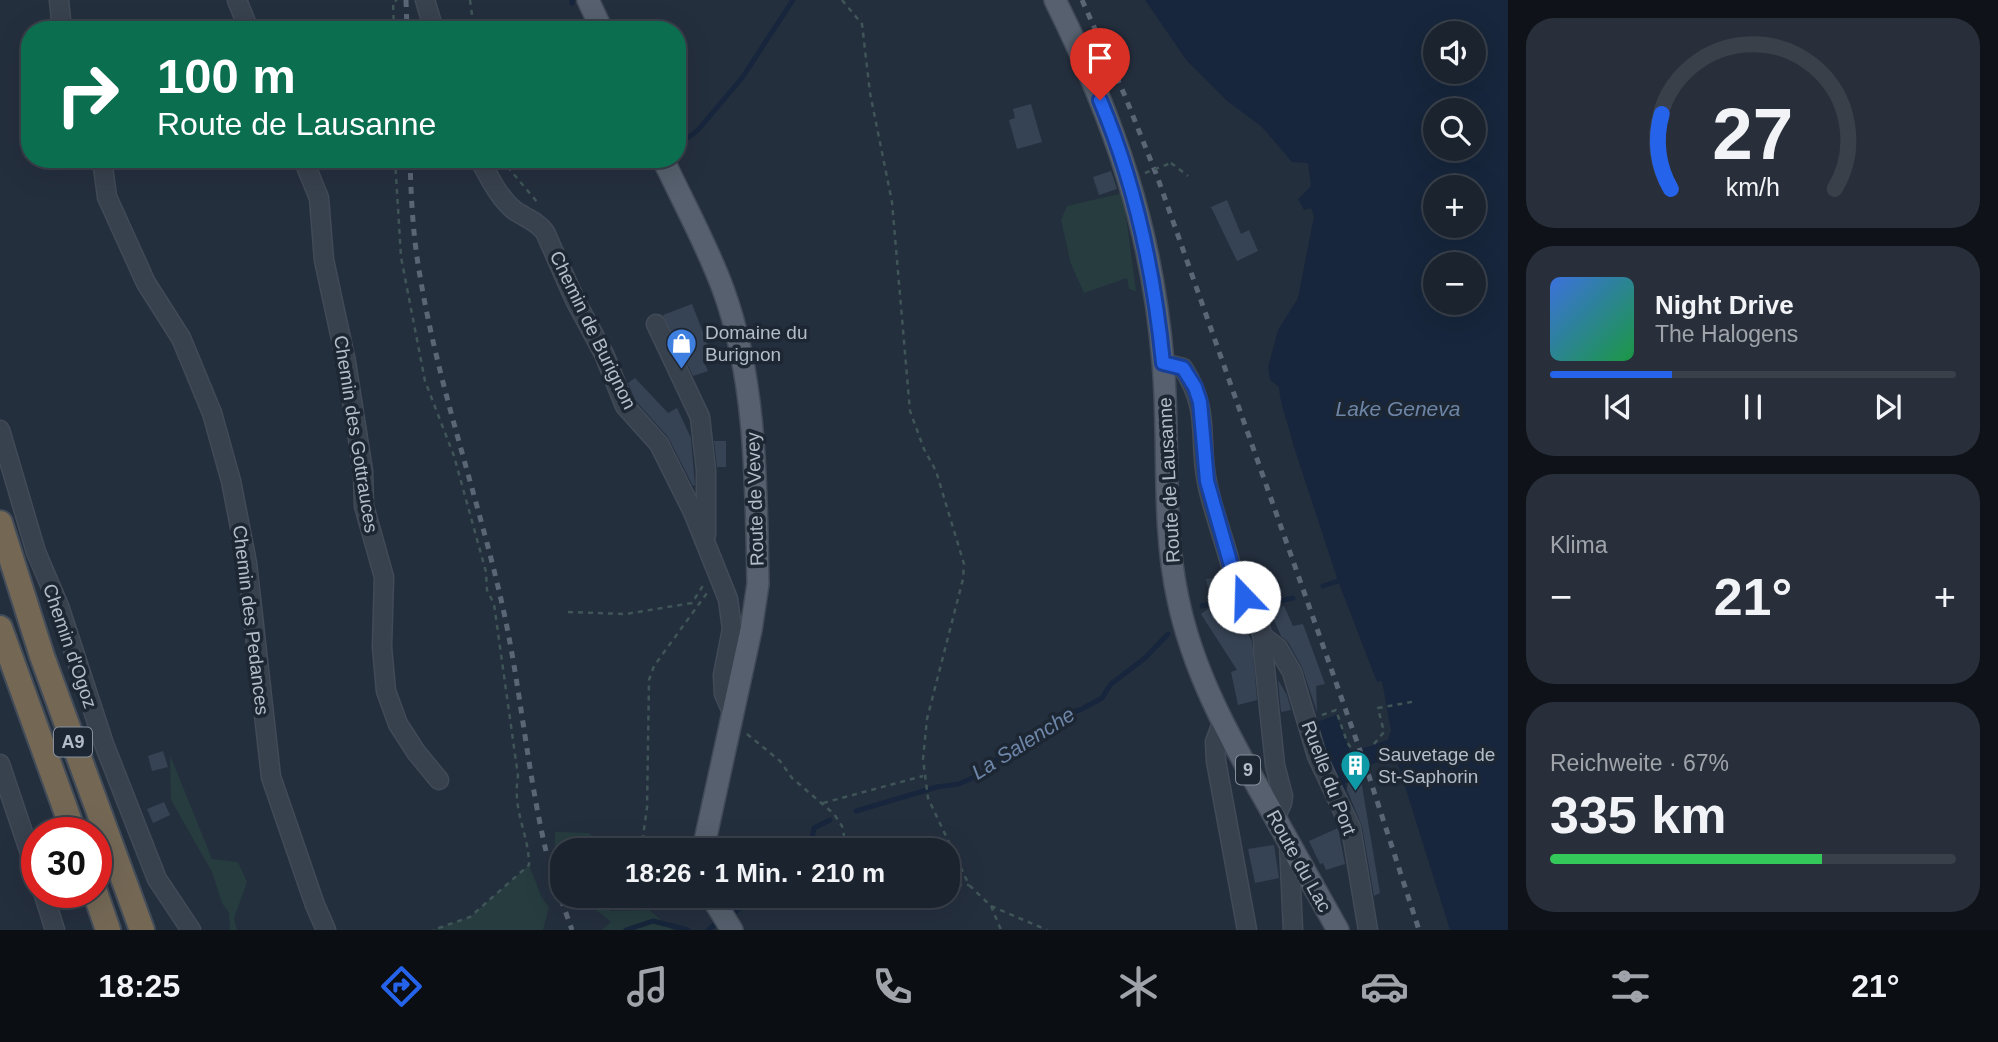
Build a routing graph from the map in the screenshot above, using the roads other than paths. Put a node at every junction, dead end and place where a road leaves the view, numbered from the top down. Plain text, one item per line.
1 (59, 0) edge
2 (237, 0) edge
3 (425, 0) edge
4 (587, 0) edge
5 (1055, 0) edge
6 (61, 21) edge
7 (245, 21) edge
8 (431, 21) edge
9 (598, 21) edge
10 (103, 168) edge
11 (307, 168) edge
12 (484, 168) edge
13 (667, 168) edge
14 (656, 324) dead end
15 (1163, 363) junction
16 (0, 430) edge
17 (0, 523) edge
18 (706, 545) junction
19 (1178, 600) joint
20 (0, 628) edge
21 (1265, 638) junction
22 (733, 713) junction
23 (1222, 723) junction
24 (0, 764) edge
25 (439, 780) dead end
26 (68, 817) edge
27 (1275, 818) junction
28 (21, 826) edge
29 (706, 838) edge
30 (1289, 843) junction
31 (48, 908) edge
32 (100, 908) edge
33 (718, 908) edge
34 (55, 930) edge
35 (108, 930) edge
36 (142, 930) edge
37 (191, 930) edge
38 (326, 930) edge
39 (732, 930) edge
40 (1247, 930) edge
41 (1293, 930) edge
42 (1338, 930) edge
43 (1368, 930) edge

1 - 6 street
2 - 7 street
3 - 8 street
4 - 9 main road
5 - 15 main road, Route de Lausanne / 9
10 - 38 street, Chemin des Pedances
11 - 25 street, Chemin des Gottrauces
12 - 18 street, Chemin de Burignon
13 - 22 main road, Route de Vevey
14 - 18 street
15 - 19 main road, Route de Lausanne / 9
15 - 21 street
16 - 37 street, Chemin d'Ogoz
17 - 36 highway, A9
18 - 22 street, Chemin de Burignon
19 - 23 main road, Route du Lac / 9
20 - 26 highway, A9
21 - 27 street
21 - 43 street, Ruelle du Port
22 - 29 main road, Route de Vevey
23 - 27 main road, Route du Lac / 9
23 - 40 street
24 - 28 street
27 - 30 main road, Route du Lac / 9
30 - 41 street
30 - 42 main road, Route du Lac / 9
31 - 34 street
32 - 35 highway
33 - 39 main road

